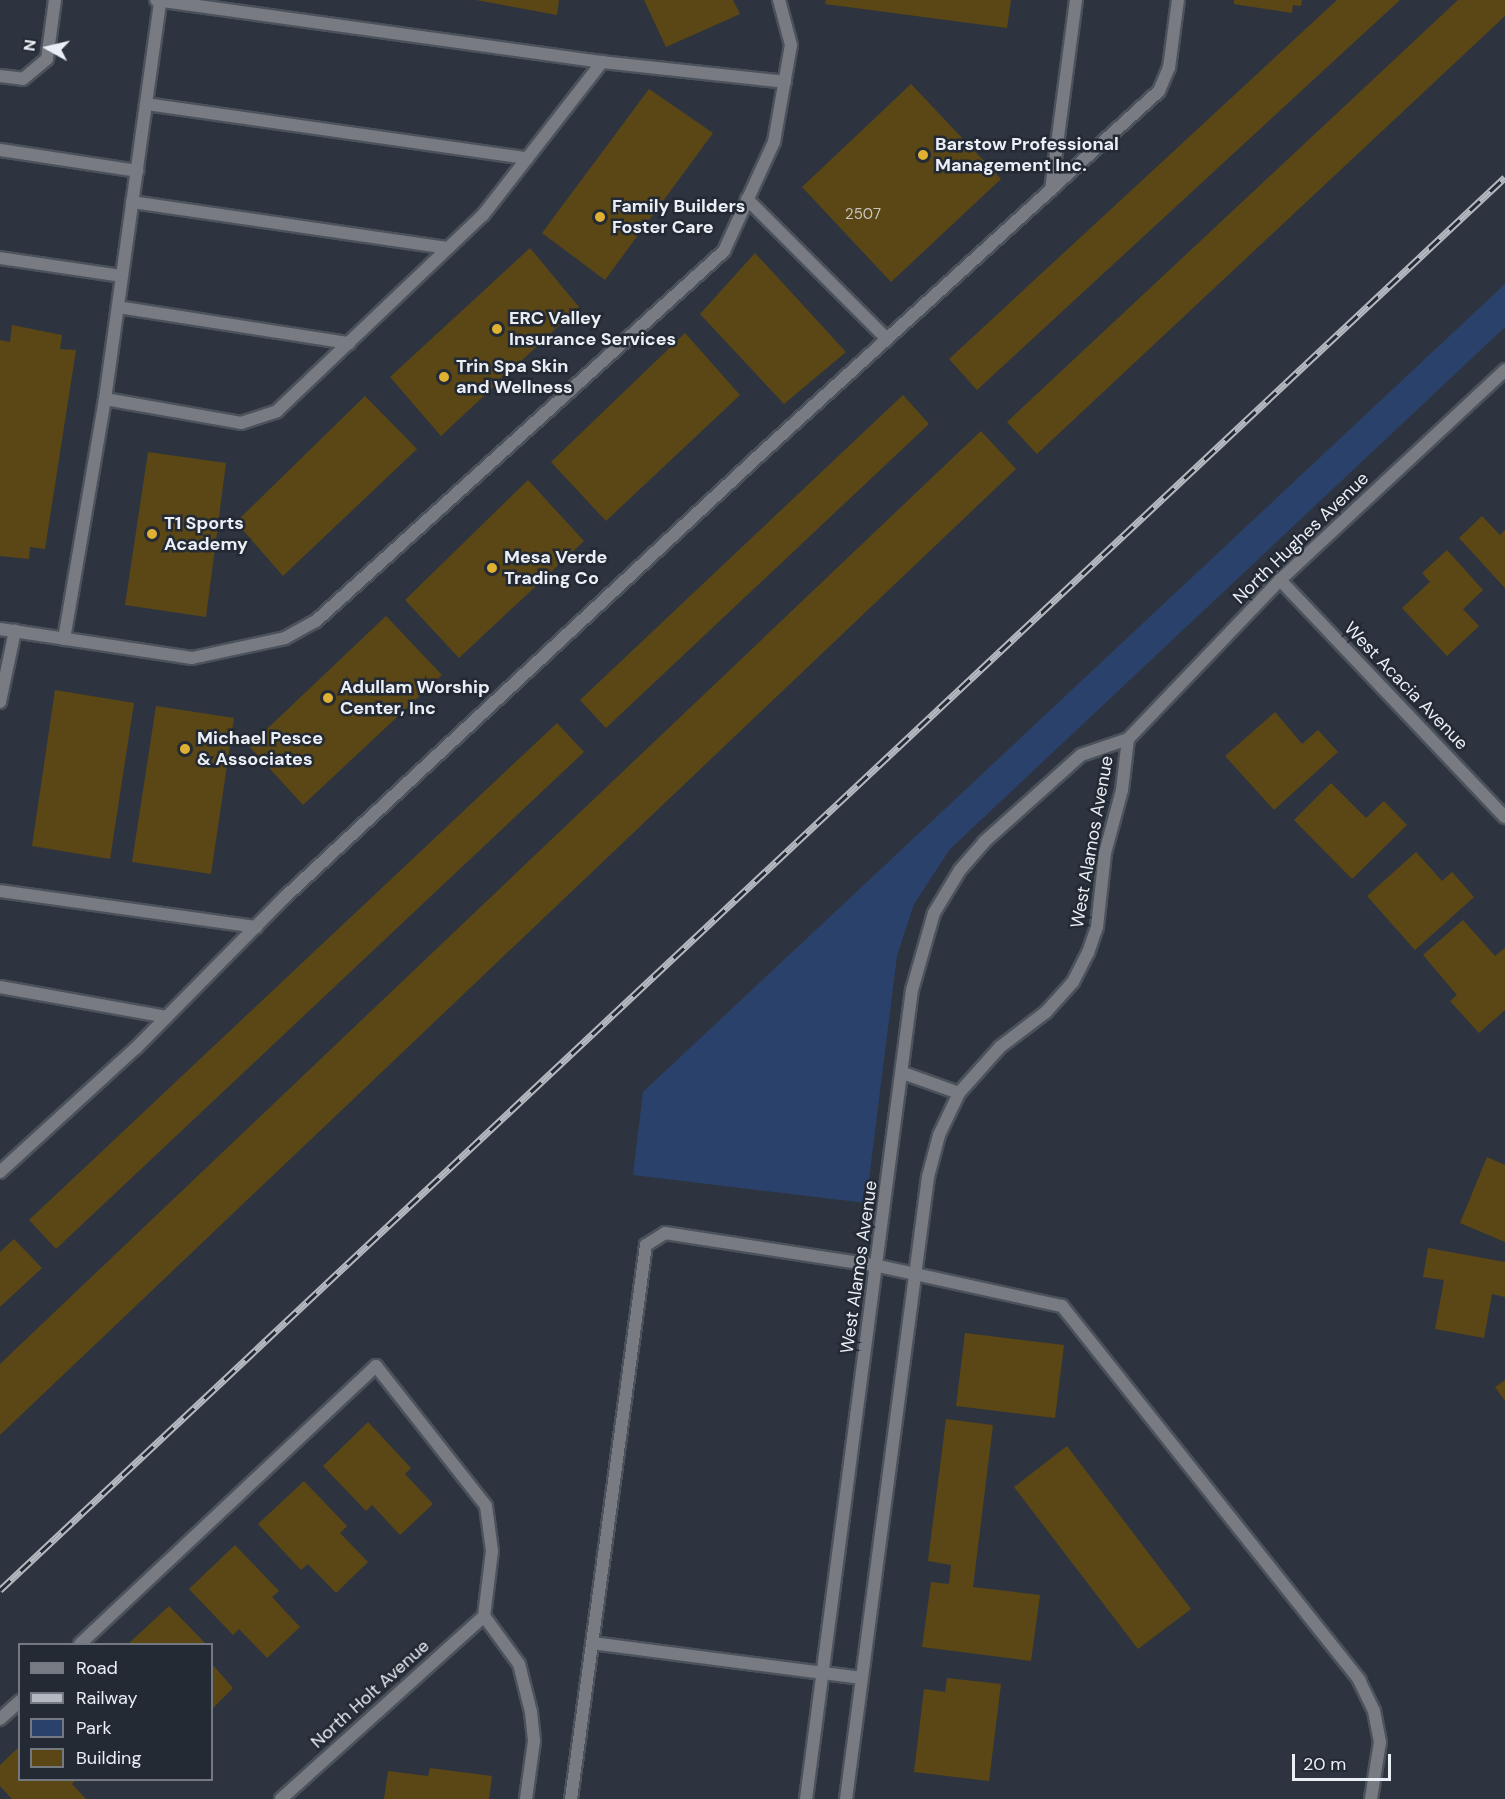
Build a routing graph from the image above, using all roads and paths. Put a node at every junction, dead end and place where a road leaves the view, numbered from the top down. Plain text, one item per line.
1 (55, 0) edge
2 (779, 0) edge
3 (1076, 0) edge
4 (1178, 0) edge
5 (158, 1) edge
6 (602, 62) junction
7 (0, 76) edge
8 (784, 82) junction
9 (146, 104) junction
10 (0, 150) edge
11 (527, 158) junction
12 (137, 171) junction
13 (1051, 190) junction
14 (747, 199) junction
15 (132, 202) junction
16 (448, 248) junction
17 (0, 258) edge
18 (122, 276) junction
19 (118, 307) junction
20 (887, 339) junction
21 (349, 343) junction
22 (1505, 370) edge
23 (105, 399) junction
24 (1280, 580) junction
25 (0, 629) edge
26 (15, 631) junction
27 (64, 639) junction
28 (0, 702) edge
29 (1128, 739) junction
30 (1505, 817) edge
31 (0, 891) edge
32 (256, 927) junction
33 (0, 987) edge
34 (166, 1017) junction
35 (903, 1073) junction
36 (959, 1093) junction
37 (0, 1172) edge
38 (878, 1266) junction
39 (915, 1276) junction
40 (484, 1616) junction
41 (81, 1643) edge
42 (592, 1643) junction
43 (823, 1673) junction
44 (862, 1678) junction
45 (18, 1703) edge
46 (0, 1719) edge
47 (281, 1799) edge
48 (526, 1799) edge
49 (571, 1799) edge
50 (806, 1799) edge
51 (846, 1799) edge
52 (1371, 1799) edge

1 - 7 street
2 - 8 street
3 - 13 street
4 - 13 street
5 - 6 street
5 - 9 street
6 - 8 street
6 - 11 street
8 - 14 street
9 - 11 street
9 - 12 street
10 - 12 street
11 - 16 street
12 - 15 street
13 - 20 street
14 - 20 street
14 - 27 street
15 - 16 street
15 - 18 street
16 - 21 street
17 - 18 street
18 - 19 street
19 - 21 street
19 - 23 street
20 - 32 street
21 - 23 street
22 - 24 street, North Hughes Avenue
23 - 27 street
24 - 29 street, North Hughes Avenue
24 - 30 street, West Acacia Avenue
25 - 26 street
26 - 27 street
26 - 28 street
29 - 35 street, West Alamos Avenue
29 - 36 street, West Alamos Avenue
31 - 32 street
32 - 34 street
33 - 34 street
34 - 37 street
35 - 36 street
35 - 38 street, West Alamos Avenue
36 - 39 street, West Alamos Avenue
38 - 39 street
38 - 42 street
38 - 43 street, West Alamos Avenue
39 - 44 street, West Alamos Avenue
39 - 52 street
40 - 41 street
40 - 47 street, North Holt Avenue
40 - 48 street
42 - 43 street
42 - 49 street
43 - 44 street
43 - 50 street, West Alamos Avenue
44 - 51 street, West Alamos Avenue
45 - 46 street

